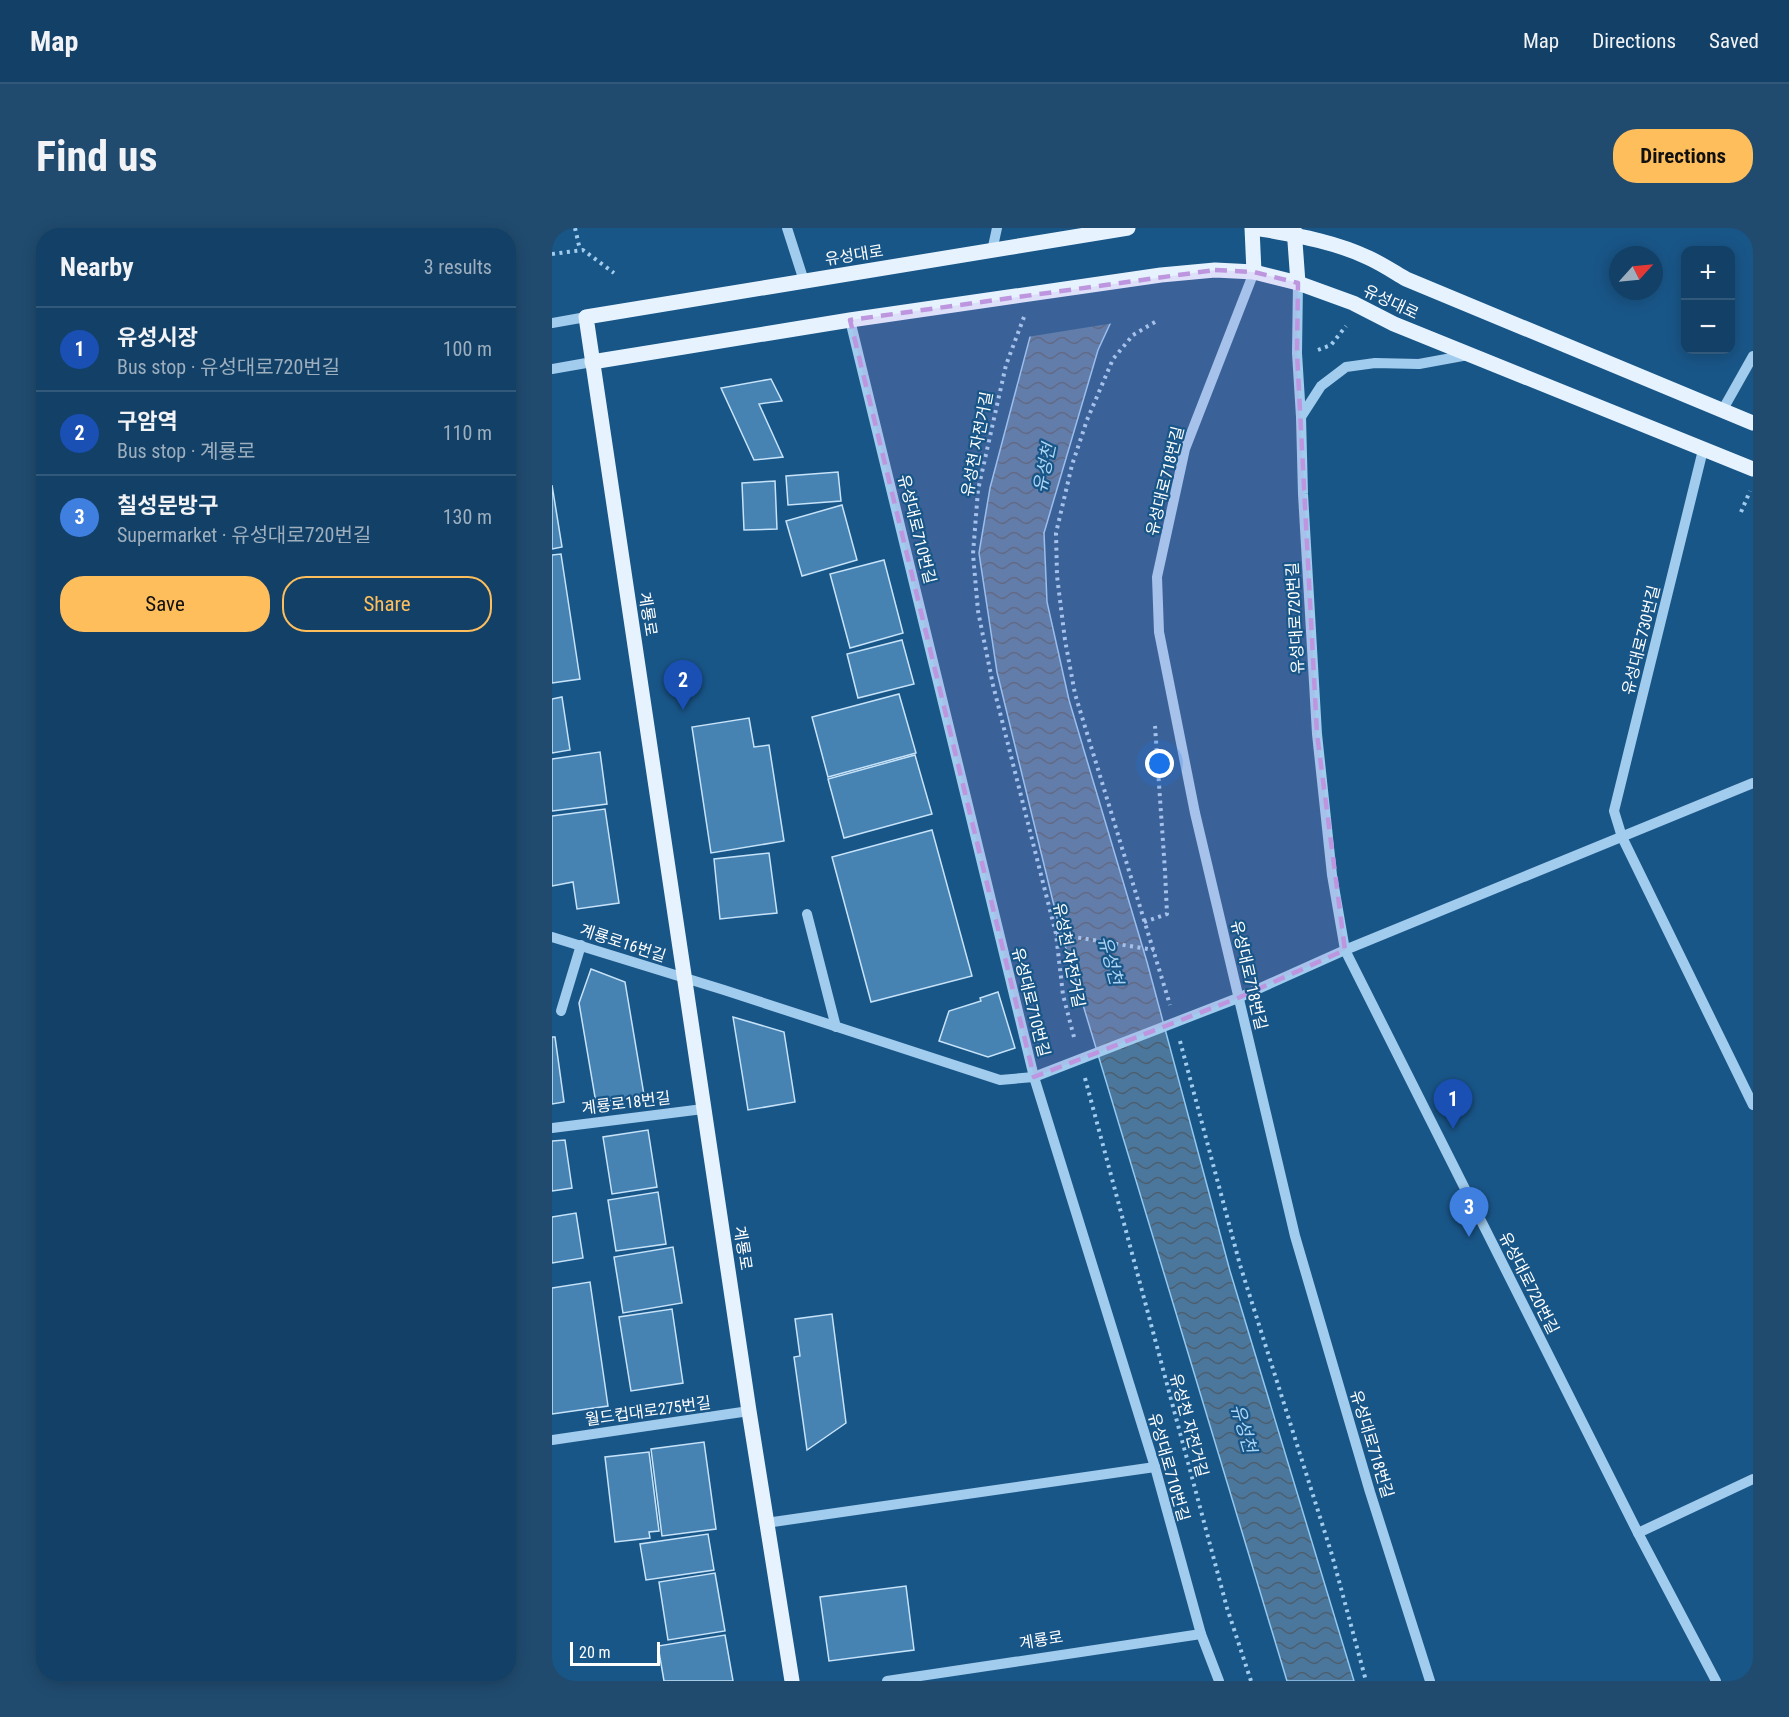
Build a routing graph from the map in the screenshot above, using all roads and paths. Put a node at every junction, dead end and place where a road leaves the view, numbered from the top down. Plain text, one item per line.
1 (575, 228) edge
2 (787, 228) edge
3 (997, 228) edge
4 (1128, 228) edge
5 (1254, 228) edge
6 (1294, 231) edge
7 (580, 250) junction
8 (999, 250) junction
9 (552, 254) edge
10 (1254, 272) junction
11 (614, 273) dead end
12 (804, 281) junction
13 (1298, 283) junction
14 (1025, 314) dead end
15 (586, 317) junction
16 (850, 320) junction
17 (1155, 322) dead end
18 (552, 323) edge
19 (1346, 326) dead end
20 (1331, 345) dead end
21 (1469, 355) junction
22 (1753, 356) edge
23 (592, 362) junction
24 (552, 369) edge
25 (1722, 411) junction
26 (1301, 417) junction
27 (1753, 423) edge
28 (1703, 450) junction
29 (1753, 469) edge
30 (1753, 485) edge
31 (1742, 512) dead end
32 (1154, 722) dead end
33 (1753, 783) edge
34 (1622, 837) junction
35 (807, 914) dead end
36 (1144, 922) junction
37 (1056, 934) junction
38 (552, 937) edge
39 (581, 945) junction
40 (1154, 950) junction
41 (1345, 950) junction
42 (684, 978) junction
43 (1238, 998) junction
44 (561, 1011) dead end
45 (1172, 1011) dead end
46 (836, 1027) junction
47 (1178, 1031) dead end
48 (1078, 1051) dead end
49 (1083, 1073) dead end
50 (1034, 1077) junction
51 (1753, 1105) edge
52 (704, 1109) junction
53 (552, 1128) edge
54 (749, 1411) junction
55 (552, 1440) edge
56 (1155, 1467) junction
57 (1753, 1479) edge
58 (766, 1523) junction
59 (1638, 1533) junction
60 (1201, 1634) junction
61 (792, 1681) edge
62 (887, 1681) edge
63 (1219, 1681) edge
64 (1251, 1681) edge
65 (1366, 1681) edge
66 (1430, 1681) edge
67 (1716, 1681) edge

1 - 7 path
2 - 12 street
3 - 8 street
4 - 8 main road, 유성대로
5 - 6 main road, 유성대로
5 - 10 main road
6 - 13 main road
6 - 25 main road, 유성대로
7 - 9 path
7 - 11 path
8 - 12 main road, 유성대로
10 - 13 main road, 유성대로
10 - 16 main road, 유성대로
10 - 43 street, 유성대로718번길
12 - 15 main road, 유성대로
13 - 21 main road, 유성대로
13 - 26 street, 유성대로720번길
14 - 37 path, 유성천 자전거길
15 - 18 street, 유성대로
15 - 23 main road
16 - 23 main road, 유성대로
16 - 50 street, 유성대로710번길
17 - 36 path
19 - 20 path
21 - 26 street
21 - 28 main road, 유성대로
22 - 25 street
23 - 24 street
23 - 42 main road, 계룡로
25 - 27 main road, 유성대로
26 - 41 street, 유성대로720번길
28 - 29 main road, 유성대로
28 - 34 street, 유성대로730번길
30 - 31 path
32 - 36 path
33 - 34 street
34 - 41 street
34 - 51 street, 유성대로730번길
35 - 46 street
36 - 40 path
37 - 40 path
37 - 48 path, 유성천 자전거길
38 - 39 street, 계룡로16번길
39 - 42 street, 계룡로16번길
39 - 44 street
40 - 45 path
41 - 43 street
41 - 59 street, 유성대로720번길
42 - 46 street
42 - 52 main road, 계룡로
43 - 50 street
43 - 66 street, 유성대로718번길
46 - 50 street
47 - 65 path
49 - 64 path, 유성천 자전거길
50 - 56 street, 유성대로710번길
52 - 53 street, 계룡로18번길
52 - 54 main road, 계룡로
54 - 55 street, 월드컵대로275번길
54 - 58 main road, 계룡로
56 - 58 street
56 - 60 street, 유성대로710번길
57 - 59 street
58 - 61 main road, 계룡로
59 - 67 street, 유성대로720번길
60 - 62 street, 계룡로
60 - 63 street, 유성대로710번길

